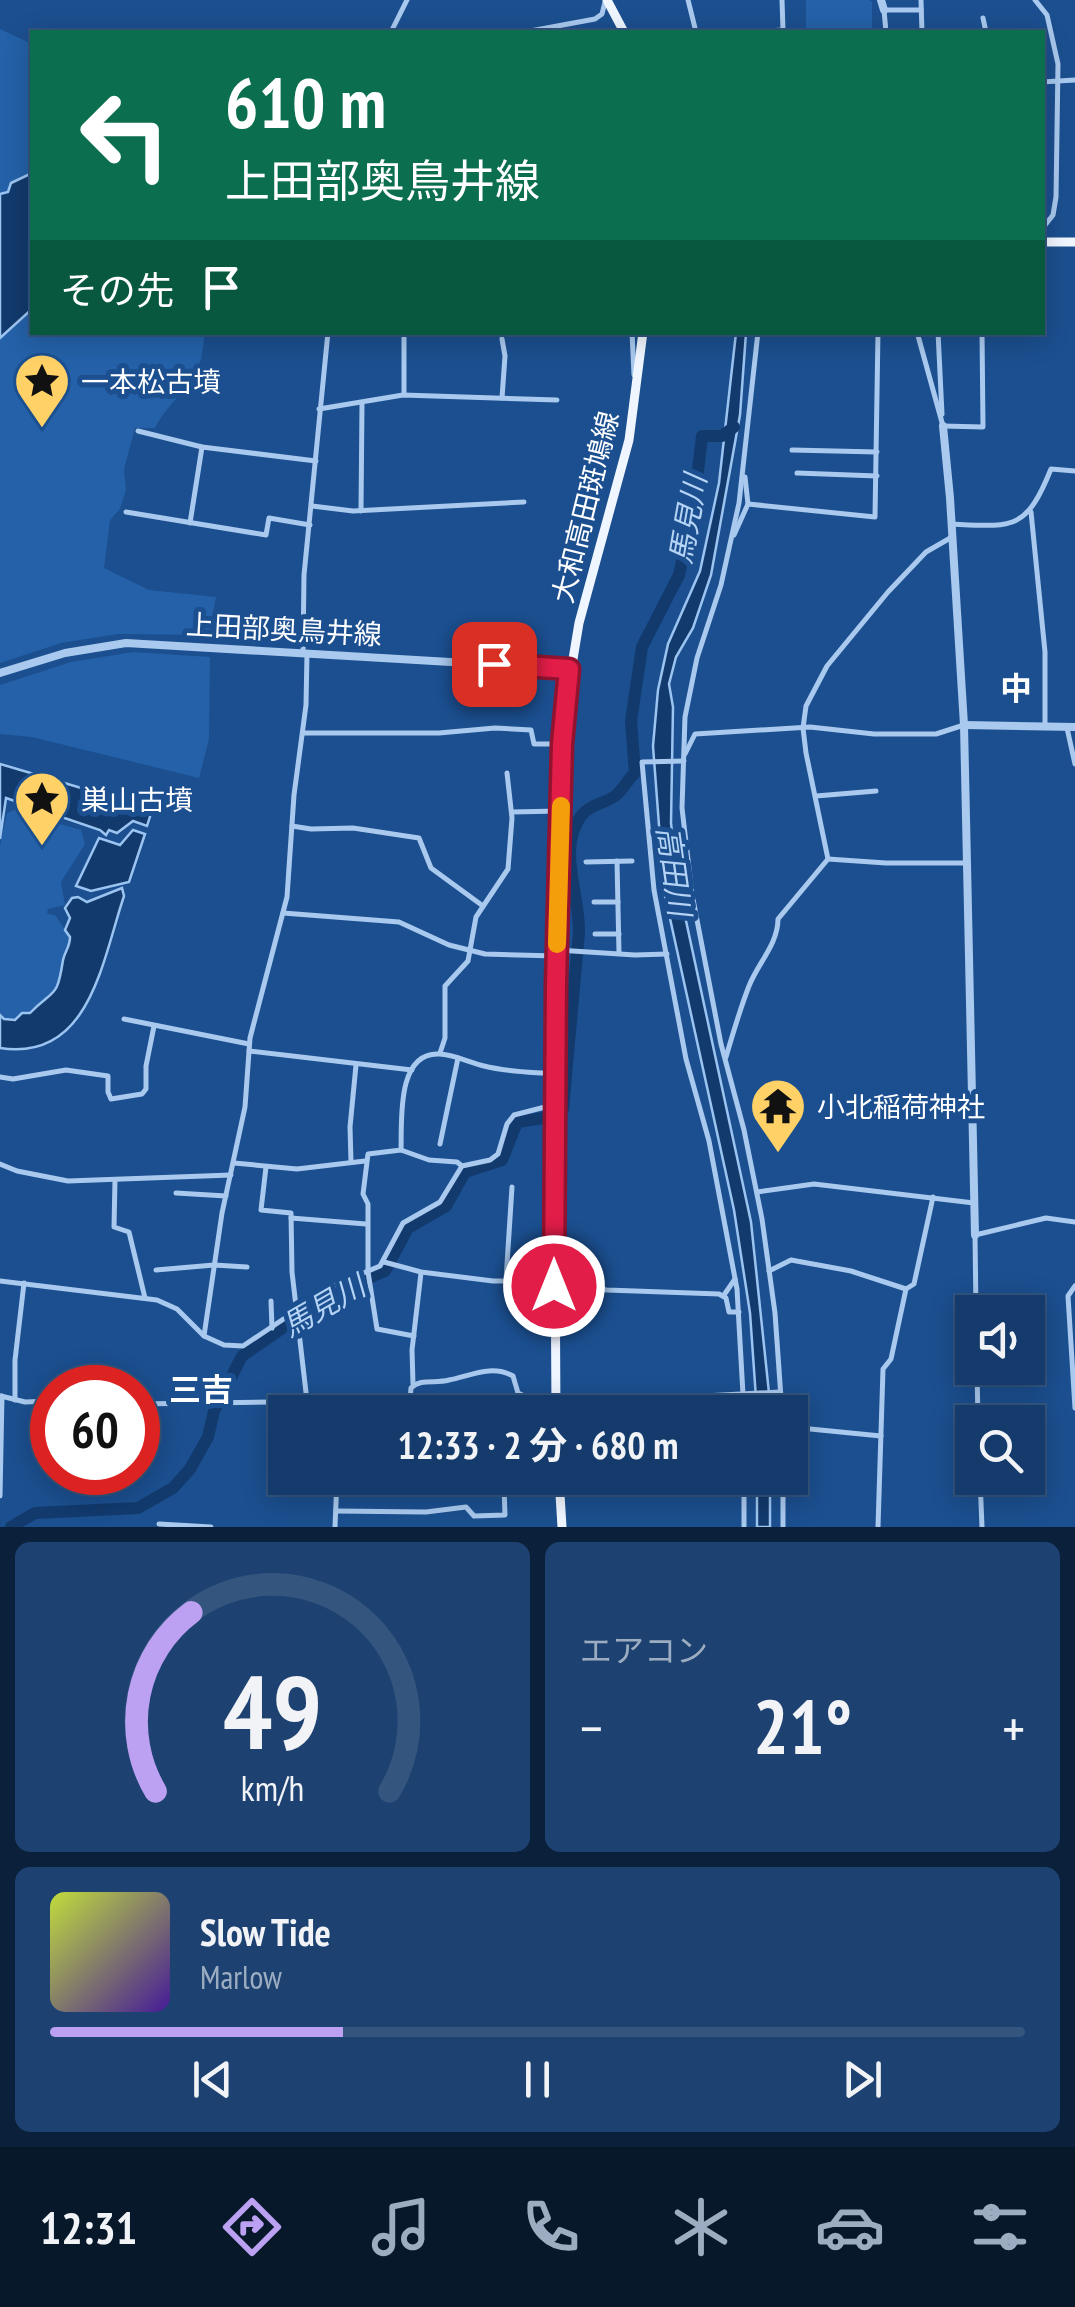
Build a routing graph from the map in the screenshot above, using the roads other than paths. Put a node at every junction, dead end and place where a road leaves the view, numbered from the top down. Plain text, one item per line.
1 (407, 0) edge
2 (606, 0) edge
3 (688, 0) edge
4 (782, 0) edge
5 (920, 0) edge
6 (1035, 0) edge
7 (883, 5) edge
8 (921, 10) junction
9 (982, 18) dead end
10 (392, 30) edge
11 (561, 30) edge
12 (623, 30) edge
13 (696, 30) edge
14 (783, 30) edge
15 (886, 30) edge
16 (922, 30) edge
17 (985, 30) edge
18 (1054, 40) junction
19 (1045, 41) edge
20 (1075, 80) edge
21 (1045, 82) edge
22 (1060, 82) junction
23 (1045, 225) edge
24 (1045, 242) edge
25 (1075, 242) edge
26 (328, 335) edge
27 (404, 335) edge
28 (632, 335) edge
29 (643, 335) edge
30 (758, 335) edge
31 (878, 335) edge
32 (917, 335) edge
33 (938, 335) edge
34 (982, 335) edge
35 (502, 339) dead end
36 (404, 396) junction
37 (502, 398) junction
38 (557, 400) dead end
39 (635, 402) junction
40 (362, 404) junction
41 (319, 409) junction
42 (942, 426) junction
43 (138, 431) dead end
44 (202, 447) junction
45 (792, 450) dead end
46 (877, 452) junction
47 (316, 460) junction
48 (1075, 472) edge
49 (797, 474) dead end
50 (743, 475) junction
51 (877, 476) junction
52 (524, 502) dead end
53 (748, 504) junction
54 (312, 506) junction
55 (361, 511) junction
56 (126, 512) dead end
57 (1031, 512) junction
58 (190, 524) junction
59 (951, 524) junction
60 (310, 525) junction
61 (952, 537) junction
62 (732, 538) junction
63 (305, 652) junction
64 (569, 669) junction
65 (0, 673) edge
66 (964, 726) junction
67 (1044, 726) junction
68 (1071, 727) edge
69 (803, 728) junction
70 (302, 733) junction
71 (562, 744) junction
72 (683, 760) junction
73 (1075, 764) edge
74 (507, 773) dead end
75 (876, 791) dead end
76 (816, 796) junction
77 (561, 810) junction
78 (512, 812) junction
79 (292, 826) junction
80 (828, 859) junction
81 (617, 861) junction
82 (632, 861) dead end
83 (586, 862) dead end
84 (968, 863) junction
85 (594, 902) dead end
86 (618, 902) junction
87 (483, 906) junction
88 (283, 914) junction
89 (596, 934) dead end
90 (619, 934) junction
91 (470, 950) junction
92 (557, 953) junction
93 (619, 954) junction
94 (667, 954) junction
95 (124, 1019) dead end
96 (154, 1026) junction
97 (249, 1047) junction
98 (440, 1054) junction
99 (458, 1058) junction
100 (725, 1060) junction
101 (356, 1064) junction
102 (412, 1070) junction
103 (554, 1074) junction
104 (0, 1078) edge
105 (554, 1109) junction
106 (440, 1144) dead end
107 (400, 1150) junction
108 (365, 1161) junction
109 (351, 1162) junction
110 (234, 1163) junction
111 (0, 1164) edge
112 (266, 1166) junction
113 (462, 1166) junction
114 (231, 1175) junction
115 (115, 1178) junction
116 (512, 1187) dead end
117 (757, 1192) junction
118 (176, 1194) dead end
119 (226, 1196) junction
120 (933, 1197) junction
121 (974, 1204) junction
122 (291, 1218) junction
123 (1075, 1222) edge
124 (366, 1224) junction
125 (975, 1234) junction
126 (388, 1263) junction
127 (214, 1265) junction
128 (247, 1267) dead end
129 (156, 1270) dead end
130 (770, 1271) junction
131 (421, 1272) junction
132 (369, 1276) junction
133 (735, 1279) junction
134 (506, 1280) junction
135 (0, 1281) edge
136 (24, 1283) junction
137 (554, 1286) junction
138 (1075, 1286) edge
139 (906, 1290) junction
140 (724, 1295) junction
141 (976, 1295) edge
142 (145, 1298) junction
143 (271, 1301) dead end
144 (739, 1312) junction
145 (296, 1317) junction
146 (272, 1328) junction
147 (204, 1336) junction
148 (414, 1336) junction
149 (413, 1384) junction
150 (779, 1392) junction
151 (745, 1393) junction
152 (306, 1395) edge
153 (411, 1395) edge
154 (520, 1395) edge
155 (555, 1395) edge
156 (713, 1395) edge
157 (779, 1395) edge
158 (1, 1396) edge
159 (15, 1400) junction
160 (30, 1400) edge
161 (268, 1402) edge
162 (160, 1404) edge
163 (1075, 1408) edge
164 (808, 1429) edge
165 (881, 1436) junction
166 (336, 1495) edge
167 (504, 1495) edge
168 (560, 1495) edge
169 (744, 1495) edge
170 (783, 1495) edge
171 (981, 1495) edge
172 (0, 1496) edge
173 (336, 1511) junction
174 (159, 1524) dead end
175 (212, 1527) edge
176 (335, 1527) edge
177 (562, 1527) edge
178 (744, 1527) edge
179 (783, 1527) edge
180 (878, 1527) edge
181 (982, 1527) edge

1 - 10 street
2 - 11 street
2 - 12 main road
3 - 13 street
4 - 14 street
5 - 8 street
6 - 18 street
7 - 8 street
7 - 15 street
8 - 16 street
9 - 17 street
18 - 19 street
18 - 22 street
20 - 22 street
21 - 22 street
22 - 23 street
24 - 25 main road
26 - 41 street
27 - 36 street
28 - 39 street
29 - 39 main road, 大和高田斑鳩線
30 - 50 street
31 - 46 street
32 - 42 street
33 - 42 street
34 - 42 street
35 - 37 street
36 - 37 street
36 - 40 street
37 - 38 street
39 - 64 main road, 大和高田斑鳩線
40 - 41 street
40 - 55 street
41 - 47 street
42 - 59 street
43 - 44 street
44 - 47 street
44 - 58 street
45 - 46 street
46 - 51 street
47 - 54 street
48 - 57 street
49 - 51 street
50 - 53 street
50 - 62 street
51 - 53 street
52 - 55 street
53 - 62 street
54 - 55 street
54 - 60 street
56 - 58 street
57 - 59 street
57 - 67 street
58 - 60 street
59 - 61 street
60 - 63 street
61 - 66 street
61 - 69 street
62 - 72 street
63 - 64 street, 上田部奥鳥井線
63 - 65 street, 上田部奥鳥井線
63 - 70 street
64 - 71 main road, 大和高田斑鳩線
66 - 67 street
66 - 69 street
66 - 84 street
67 - 68 street
68 - 73 street
69 - 72 street
69 - 76 street
70 - 71 street
70 - 79 street
71 - 77 main road, 大和高田斑鳩線
72 - 94 street
72 - 100 street
74 - 78 street
75 - 76 street
76 - 80 street
77 - 78 street
77 - 92 main road, 大和高田斑鳩線
78 - 87 street
79 - 87 street
79 - 88 street
80 - 84 street
80 - 100 street
81 - 82 street
81 - 83 street
81 - 86 street
84 - 121 street
85 - 86 street
86 - 90 street
87 - 91 street
88 - 91 street
88 - 97 street
89 - 90 street
90 - 93 street
91 - 92 street
91 - 98 street
92 - 93 street
92 - 103 main road, 大和高田斑鳩線
93 - 94 street
94 - 133 street
95 - 96 street
96 - 97 street
96 - 104 street
97 - 101 street
97 - 110 street
98 - 99 street
98 - 102 street
99 - 103 street
99 - 106 street
100 - 117 street
101 - 102 street
101 - 109 street
102 - 107 street
103 - 105 main road, 大和高田斑鳩線
105 - 113 street
105 - 137 main road, 大和高田斑鳩線
107 - 108 street
107 - 113 street
108 - 109 street
108 - 124 street
109 - 112 street
110 - 112 street
110 - 114 street
111 - 115 street
112 - 122 street
113 - 126 street
114 - 115 street
114 - 119 street
115 - 142 street
116 - 134 street
117 - 120 street
117 - 130 street
118 - 119 street
119 - 127 street
120 - 121 street
120 - 139 street
121 - 125 street
122 - 124 street
122 - 145 street
123 - 125 street
124 - 132 street
125 - 141 street
126 - 131 street
126 - 132 street
127 - 128 street
127 - 129 street
127 - 147 street
130 - 139 street
130 - 150 street
131 - 134 street
131 - 148 street
132 - 145 street
132 - 148 street
133 - 140 street
133 - 144 street
134 - 137 street
135 - 136 street
136 - 142 street
136 - 159 street
137 - 140 street
137 - 155 main road, 大和高田斑鳩線
138 - 163 street
139 - 165 street
140 - 144 street
142 - 147 street
143 - 146 street
144 - 151 street
145 - 146 street
145 - 152 street
146 - 147 street
148 - 149 street
149 - 153 street
149 - 154 street
150 - 151 street
150 - 157 street
151 - 156 street
158 - 159 street
158 - 172 street
159 - 160 street
161 - 162 street
164 - 165 street
165 - 180 street
166 - 173 street
167 - 173 street
168 - 177 main road
169 - 178 street
170 - 179 street
171 - 181 street
173 - 176 street
174 - 175 street

